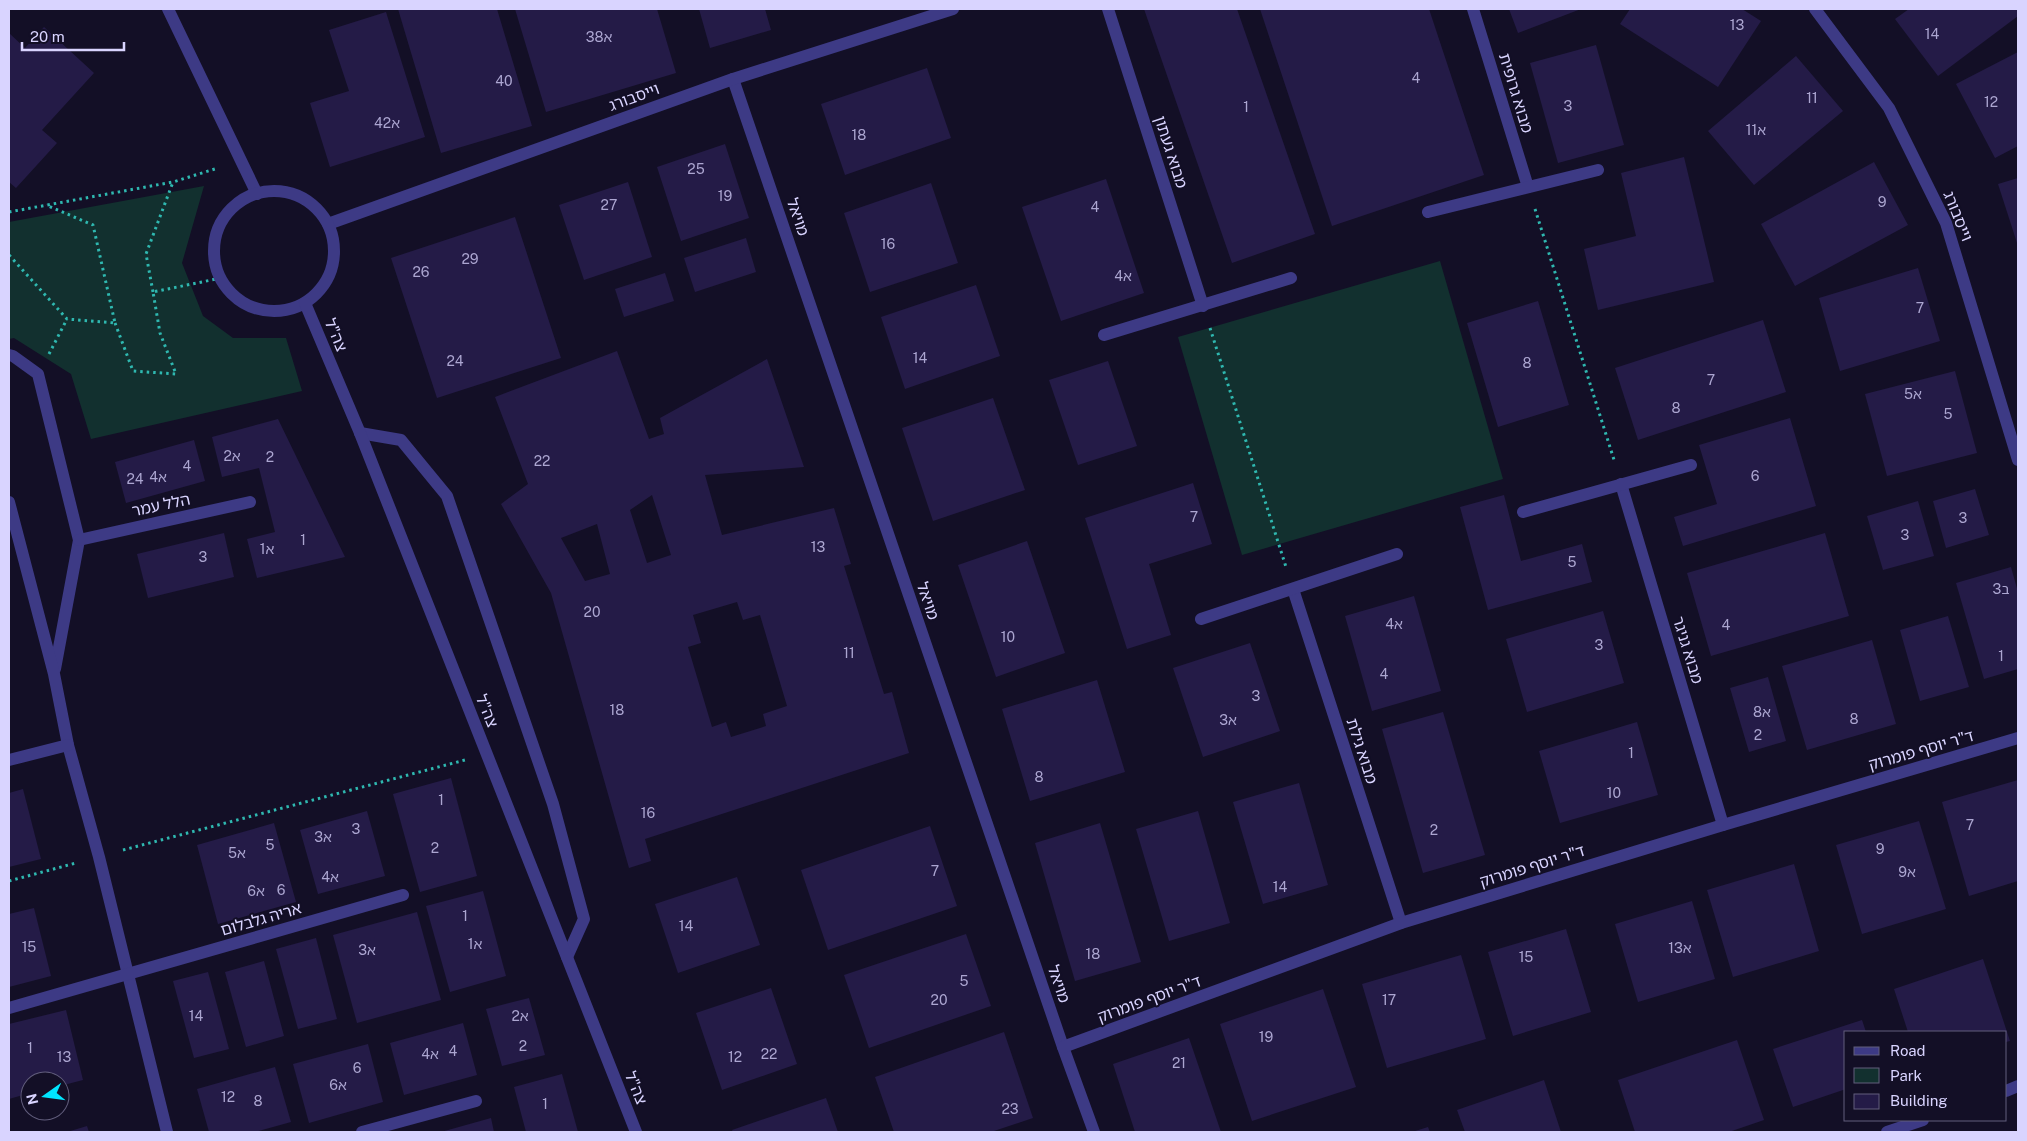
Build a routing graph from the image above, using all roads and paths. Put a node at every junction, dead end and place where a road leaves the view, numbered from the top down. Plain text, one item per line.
1 (168, 9) edge
2 (953, 9) edge
3 (1108, 9) edge
4 (1473, 9) edge
5 (1815, 9) edge
6 (733, 79) junction
7 (241, 160) junction
8 (1598, 170) dead end
9 (172, 182) junction
10 (1528, 187) junction
11 (257, 194) junction
12 (46, 205) junction
13 (9, 212) edge
14 (1428, 212) dead end
15 (328, 224) junction
16 (9, 255) edge
17 (222, 278) junction
18 (1291, 278) dead end
19 (153, 292) junction
20 (305, 303) junction
21 (1203, 306) junction
22 (67, 319) junction
23 (115, 323) junction
24 (1104, 335) dead end
25 (9, 355) edge
26 (38, 374) junction
27 (360, 434) junction
28 (2018, 460) edge
29 (1691, 465) dead end
30 (1621, 484) junction
31 (9, 502) edge
32 (250, 502) dead end
33 (1523, 512) dead end
34 (79, 540) junction
35 (14, 548) edge
36 (1397, 554) dead end
37 (1293, 589) junction
38 (1202, 619) dead end
39 (54, 674) junction
40 (2018, 738) edge
41 (68, 745) junction
42 (487, 754) junction
43 (9, 760) edge
44 (1723, 825) junction
45 (99, 857) junction
46 (9, 881) edge
47 (403, 895) dead end
48 (1401, 923) junction
49 (567, 957) junction
50 (128, 974) junction
51 (9, 1008) edge
52 (1063, 1047) junction
53 (476, 1100) dead end
54 (1920, 1121) edge
55 (167, 1132) edge
56 (362, 1132) edge
57 (636, 1132) edge
58 (1094, 1132) edge
59 (1887, 1132) edge

1 - 7 street
2 - 6 street, וייסבורג
3 - 21 street, מבוא געתון
4 - 10 street, מבוא גרופית
5 - 28 street, וייסבורג
6 - 15 street, וייסבורג
6 - 52 street, מויאל
7 - 9 path
7 - 11 street
8 - 10 street
9 - 12 path
9 - 19 path
10 - 14 street
10 - 30 path
11 - 15 street
11 - 17 street
12 - 13 path
12 - 23 path
15 - 20 street
16 - 22 path
17 - 19 path
17 - 20 street
18 - 21 street
19 - 23 path
20 - 27 street, צה"ל
21 - 24 street
21 - 37 path
22 - 23 path
22 - 26 path
25 - 26 street
26 - 34 street
27 - 42 street, צה"ל
27 - 49 street
29 - 30 street
30 - 33 street
30 - 44 street, מבוא גניגר
31 - 35 street
32 - 34 street, הלל עמר
34 - 39 street
35 - 39 street
36 - 37 street
37 - 38 street
37 - 48 street, מבוא גילת
39 - 41 street
40 - 44 street, ד"ר יוסף פומרוק
41 - 43 street
41 - 45 street
42 - 45 path
42 - 49 street, צה"ל
44 - 48 street, ד"ר יוסף פומרוק
45 - 46 path
45 - 50 street
47 - 50 street, אריה גלבלום
48 - 52 street, ד"ר יוסף פומרוק
49 - 57 street, צה"ל
50 - 51 street, אריה גלבלום
50 - 55 street
52 - 58 street, מויאל
53 - 56 street
54 - 59 street

